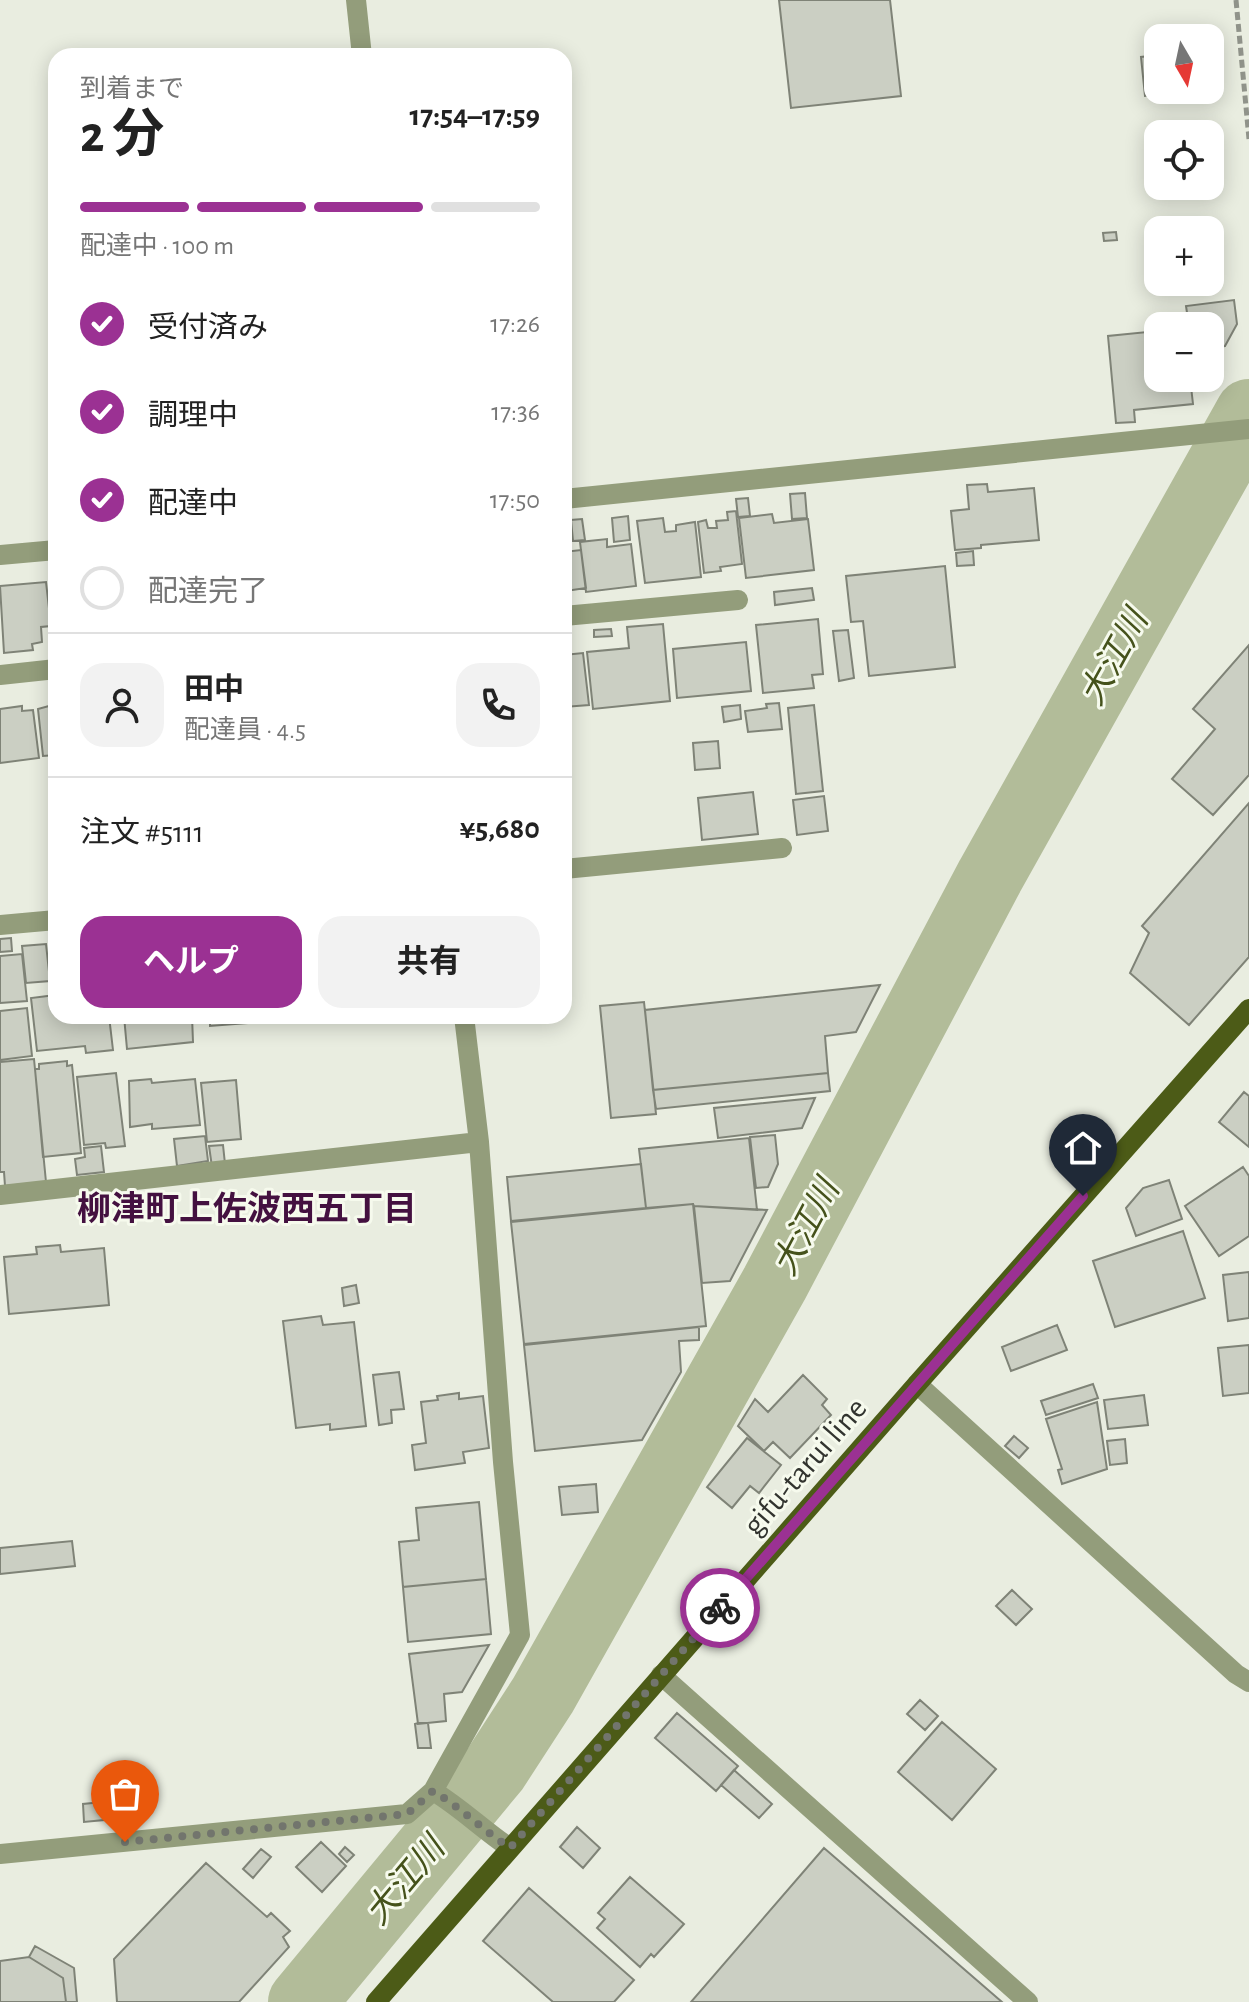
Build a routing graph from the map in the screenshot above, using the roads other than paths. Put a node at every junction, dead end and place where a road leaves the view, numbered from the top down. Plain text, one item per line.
1 (356, 0) edge
2 (361, 48) edge
3 (1249, 429) edge
4 (572, 498) edge
5 (48, 551) edge
6 (0, 555) edge
7 (738, 600) dead end
8 (572, 615) edge
9 (48, 670) edge
10 (0, 675) edge
11 (782, 848) dead end
12 (572, 868) edge
13 (48, 921) edge
14 (0, 925) edge
15 (1249, 1009) edge
16 (465, 1024) edge
17 (479, 1142) junction
18 (0, 1195) edge
19 (917, 1384) junction
20 (661, 1675) junction
21 (1249, 1682) edge
22 (440, 1795) junction
23 (510, 1848) junction
24 (0, 1854) edge
25 (376, 2002) edge
26 (1028, 2002) edge

1 - 2 street
3 - 4 street
5 - 6 street
7 - 8 street
9 - 10 street
11 - 12 street
13 - 14 street
15 - 19 main road, gifu-tarui line
16 - 17 street
17 - 18 street
17 - 22 street
19 - 20 main road, gifu-tarui line
19 - 21 street
20 - 23 main road, gifu-tarui line
20 - 26 street
22 - 23 street
22 - 24 street
23 - 25 main road, gifu-tarui line

